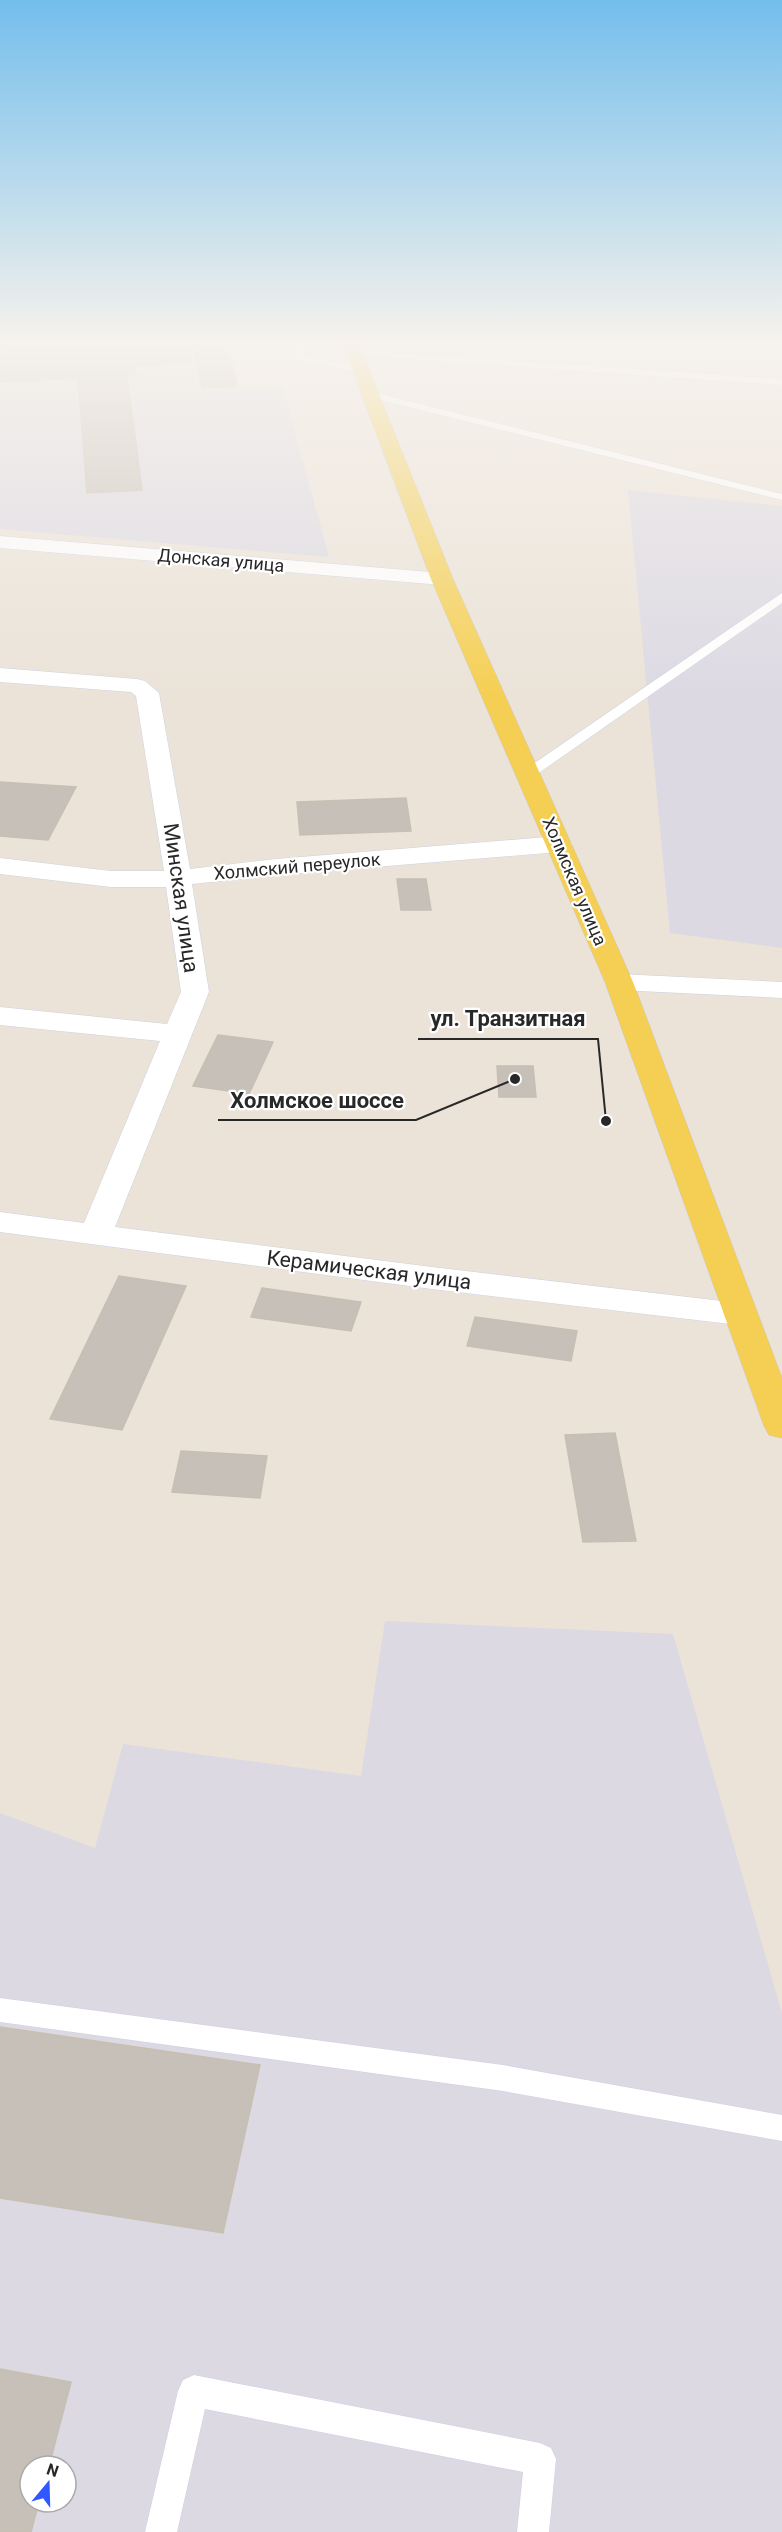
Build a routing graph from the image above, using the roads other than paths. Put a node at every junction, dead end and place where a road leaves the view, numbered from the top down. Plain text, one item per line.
1 (397, 460) edge
2 (634, 460) edge
3 (782, 497) edge
4 (0, 542) edge
5 (442, 579) junction
6 (782, 597) edge
7 (0, 675) edge
8 (528, 774) junction
9 (559, 844) junction
10 (0, 866) edge
11 (178, 877) junction
12 (619, 982) junction
13 (782, 990) edge
14 (0, 1016) edge
15 (178, 1034) junction
16 (0, 1222) edge
17 (95, 1235) junction
18 (739, 1314) junction
19 (782, 1426) edge
20 (0, 2010) edge
21 (782, 2128) edge
22 (161, 2532) edge
23 (533, 2532) edge

1 - 5 main road, Холмская улица
2 - 3 lane
4 - 5 street, Донская улица
5 - 8 main road, Холмская улица
6 - 8 lane
7 - 11 street, Минская улица
8 - 9 main road, Холмская улица
9 - 11 street, Холмский переулок
9 - 12 main road, Холмская улица
10 - 11 street, Холмский переулок
11 - 15 street, Минская улица
12 - 13 street
12 - 18 main road, Холмская улица
14 - 15 street
15 - 17 street, Минская улица
16 - 17 street, Керамическая улица
17 - 18 street, Керамическая улица
18 - 19 main road, Холмская улица
20 - 21 lane
22 - 23 lane

